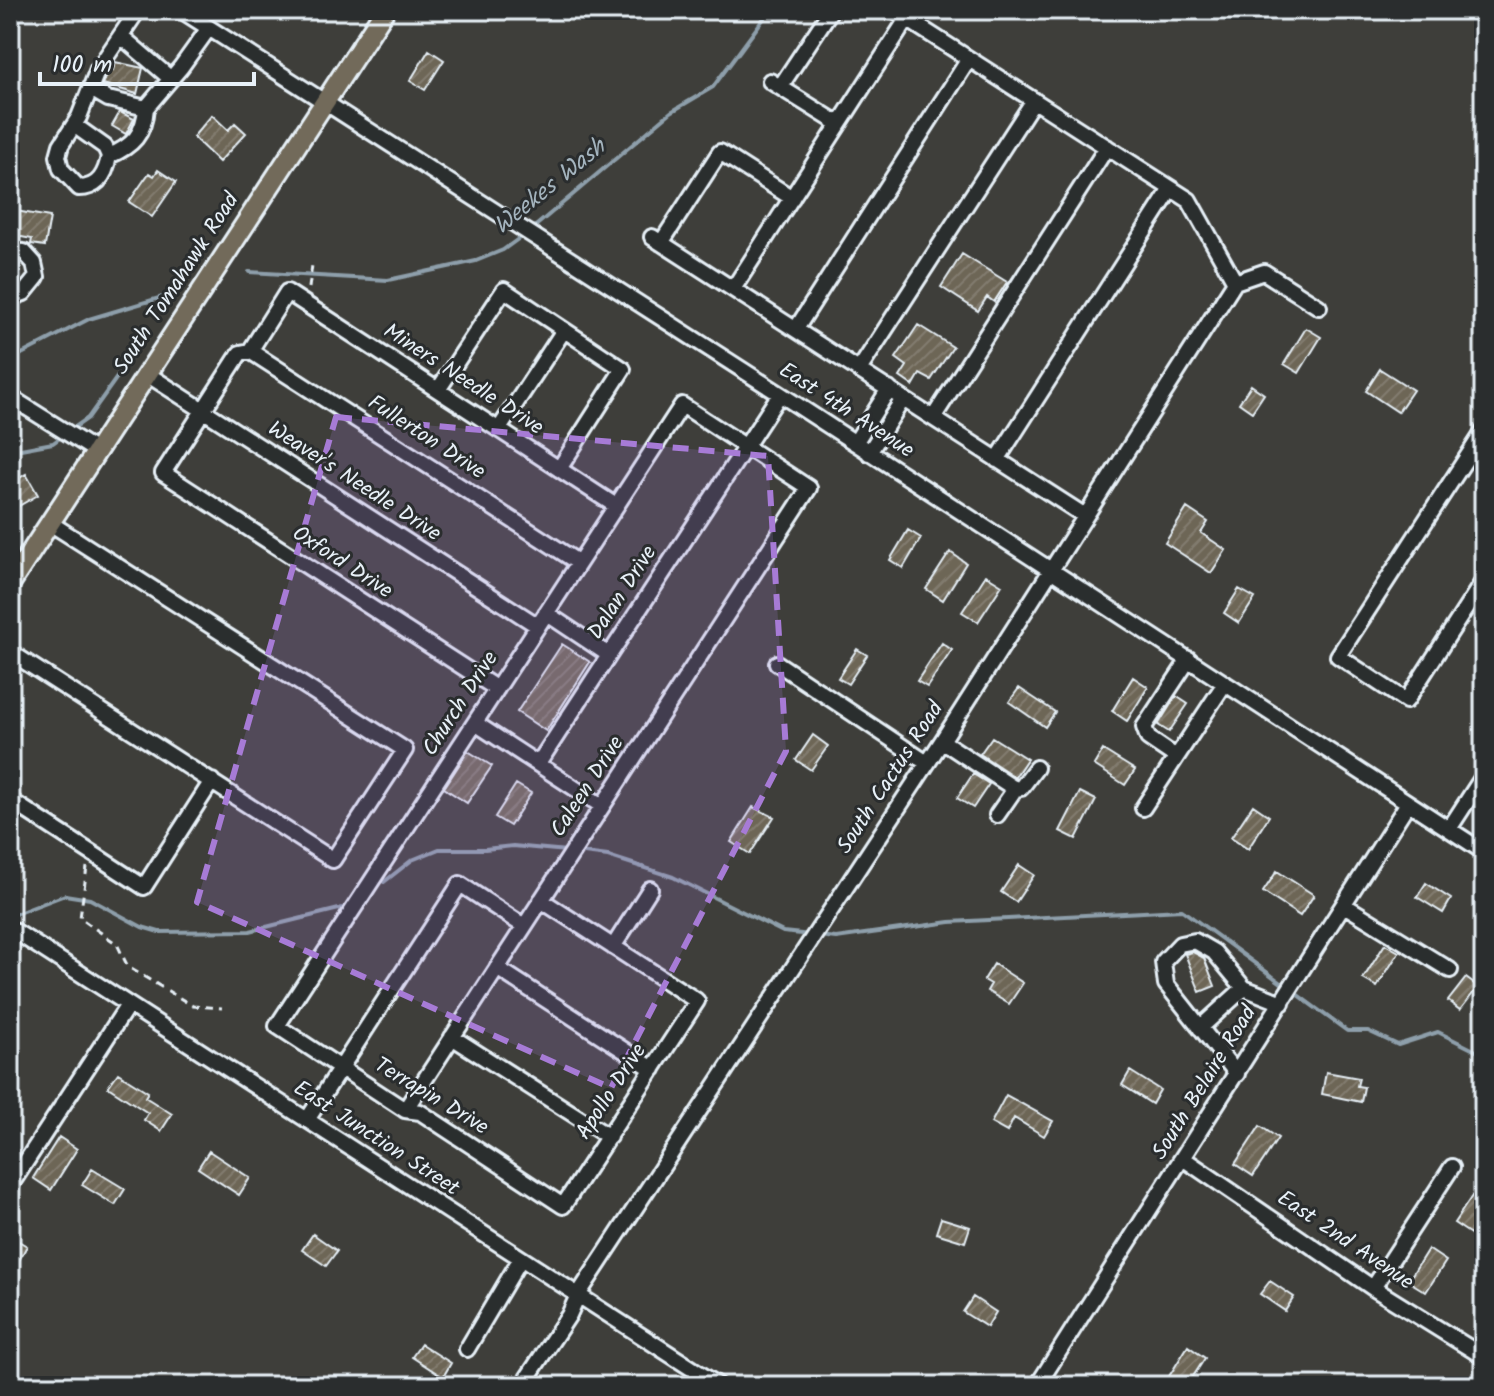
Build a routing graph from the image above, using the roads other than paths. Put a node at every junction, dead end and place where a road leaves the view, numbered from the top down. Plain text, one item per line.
1 (138, 10) edge
2 (181, 10) edge
3 (385, 10) edge
4 (831, 10) edge
5 (893, 10) edge
6 (907, 19) junction
7 (209, 28) junction
8 (121, 36) junction
9 (969, 59) junction
10 (171, 79) junction
11 (91, 89) junction
12 (1034, 100) junction
13 (325, 103) junction
14 (146, 108) junction
15 (839, 124) junction
16 (74, 125) junction
17 (1107, 147) junction
18 (109, 156) junction
19 (1171, 189) junction
20 (792, 198) junction
21 (10, 251) edge
22 (1235, 282) junction
23 (733, 289) junction
24 (10, 298) edge
25 (1319, 307) dead end
26 (796, 329) junction
27 (564, 330) junction
28 (250, 351) junction
29 (859, 370) junction
30 (147, 374) junction
31 (889, 389) junction
32 (438, 390) junction
33 (780, 394) junction
34 (10, 397) edge
35 (903, 399) junction
36 (203, 411) junction
37 (933, 418) junction
38 (499, 429) junction
39 (1484, 431) edge
40 (855, 443) junction
41 (745, 446) junction
42 (96, 451) junction
43 (869, 453) junction
44 (997, 460) junction
45 (559, 469) junction
46 (616, 506) junction
47 (1085, 516) junction
48 (50, 523) junction
49 (579, 563) junction
50 (1052, 570) junction
51 (1484, 580) edge
52 (10, 584) edge
53 (542, 620) junction
54 (10, 652) edge
55 (609, 655) junction
56 (1189, 659) junction
57 (777, 663) dead end
58 (1225, 683) junction
59 (497, 689) junction
60 (475, 723) junction
61 (942, 741) junction
62 (1176, 757) junction
63 (927, 763) junction
64 (538, 764) junction
65 (1036, 768) dead end
66 (1484, 775) edge
67 (212, 781) junction
68 (1015, 789) junction
69 (10, 800) edge
70 (1408, 803) junction
71 (602, 806) junction
72 (1143, 808) dead end
73 (997, 815) dead end
74 (1449, 829) junction
75 (1484, 852) edge
76 (650, 889) dead end
77 (541, 900) junction
78 (1344, 905) junction
79 (524, 926) junction
80 (10, 928) edge
81 (613, 947) junction
82 (497, 968) junction
83 (1450, 970) dead end
84 (1244, 988) junction
85 (1282, 1003) junction
86 (128, 1005) junction
87 (277, 1026) joint
88 (1200, 1028) junction
89 (452, 1037) junction
90 (341, 1068) junction
91 (653, 1069) junction
92 (1237, 1074) junction
93 (405, 1110) junction
94 (307, 1120) junction
95 (609, 1137) junction
96 (1184, 1159) junction
97 (1452, 1167) dead end
98 (10, 1186) edge
99 (563, 1206) joint
100 (521, 1258) junction
101 (1373, 1288) junction
102 (578, 1295) junction
103 (467, 1349) dead end
104 (1484, 1357) edge
105 (522, 1386) edge
106 (719, 1386) edge
107 (1037, 1386) edge

1 - 8 street
2 - 7 street, East 4th Avenue
3 - 13 main road, South Tomahawk Road
4 - 15 street
5 - 6 street
6 - 9 street
6 - 15 street
7 - 10 street
7 - 13 street, East 4th Avenue
8 - 10 street
8 - 11 street
9 - 12 street
9 - 26 street
10 - 14 street
11 - 14 street
11 - 16 street
12 - 17 street
12 - 29 street
13 - 30 main road, South Tomahawk Road
13 - 33 street, East 4th Avenue
14 - 18 street
15 - 20 street
16 - 18 street
16 - 18 street
17 - 19 street
17 - 37 street
19 - 22 street
19 - 44 street
20 - 23 street
20 - 23 street
21 - 24 street
22 - 25 street
22 - 47 street, South Cactus Road
23 - 26 street
26 - 29 street
27 - 32 street
27 - 38 street
27 - 45 street
28 - 32 street, Miners Needle Drive
28 - 36 street
28 - 49 street, Fullerton Drive
29 - 31 street
30 - 36 street, Weaver's Needle Drive
30 - 42 main road, South Tomahawk Road
31 - 35 street
31 - 40 street
32 - 38 street, Miners Needle Drive
33 - 40 street, East 4th Avenue
33 - 41 street, Dalan Drive
34 - 42 street
35 - 37 street
35 - 43 street
36 - 53 street, Weaver's Needle Drive
36 - 59 street, Oxford Drive
37 - 44 street
38 - 45 street, Miners Needle Drive
39 - 51 street
40 - 43 street, East 4th Avenue
41 - 46 street, Church Drive
41 - 55 street, Dalan Drive
41 - 71 street, Caleen Drive
42 - 48 main road, South Tomahawk Road
43 - 50 street, East 4th Avenue
44 - 47 street
45 - 46 street, Miners Needle Drive
46 - 49 street, Church Drive
47 - 50 street, South Cactus Road
48 - 52 main road, South Tomahawk Road
48 - 67 street
49 - 53 street, Church Drive
50 - 56 street, East 4th Avenue
50 - 61 street, South Cactus Road
53 - 55 street, Weaver's Needle Drive
53 - 59 street, Church Drive
54 - 67 street
55 - 64 street, Dalan Drive
56 - 58 street, East 4th Avenue
56 - 62 street
57 - 63 street
58 - 62 street
58 - 70 street, East 4th Avenue
59 - 60 street, Church Drive
60 - 64 street
60 - 87 street, Church Drive
61 - 63 street, South Cactus Road
61 - 68 street
62 - 72 street
63 - 102 street, South Cactus Road
64 - 71 street
65 - 68 street
66 - 74 street
67 - 69 street
68 - 73 street
70 - 74 street, East 4th Avenue
70 - 78 street, South Belaire Road
71 - 77 street, Caleen Drive
74 - 75 street, East 4th Avenue
76 - 81 street
77 - 79 street, Caleen Drive
77 - 81 street
78 - 83 street
78 - 85 street, South Belaire Road
79 - 82 street, Caleen Drive
79 - 90 street
80 - 86 street, East Junction Street
81 - 91 street, Apollo Drive
82 - 89 street, Caleen Drive
82 - 91 street
84 - 85 street
84 - 88 street
84 - 88 street
85 - 92 street, South Belaire Road
86 - 94 street, East Junction Street
86 - 98 street
87 - 90 street, Terrapin Drive
88 - 92 street
89 - 93 street, Caleen Drive
89 - 95 street
90 - 93 street, Terrapin Drive
90 - 94 street
91 - 95 street, Apollo Drive
92 - 96 street, South Belaire Road
93 - 99 street, Terrapin Drive
94 - 100 street, East Junction Street
95 - 99 street, Apollo Drive
96 - 101 street, East 2nd Avenue
96 - 107 street, South Belaire Road
97 - 101 street
100 - 102 street, East Junction Street
100 - 103 street
101 - 104 street, East 2nd Avenue
102 - 105 street, South Cactus Road
102 - 106 street, East Junction Street

